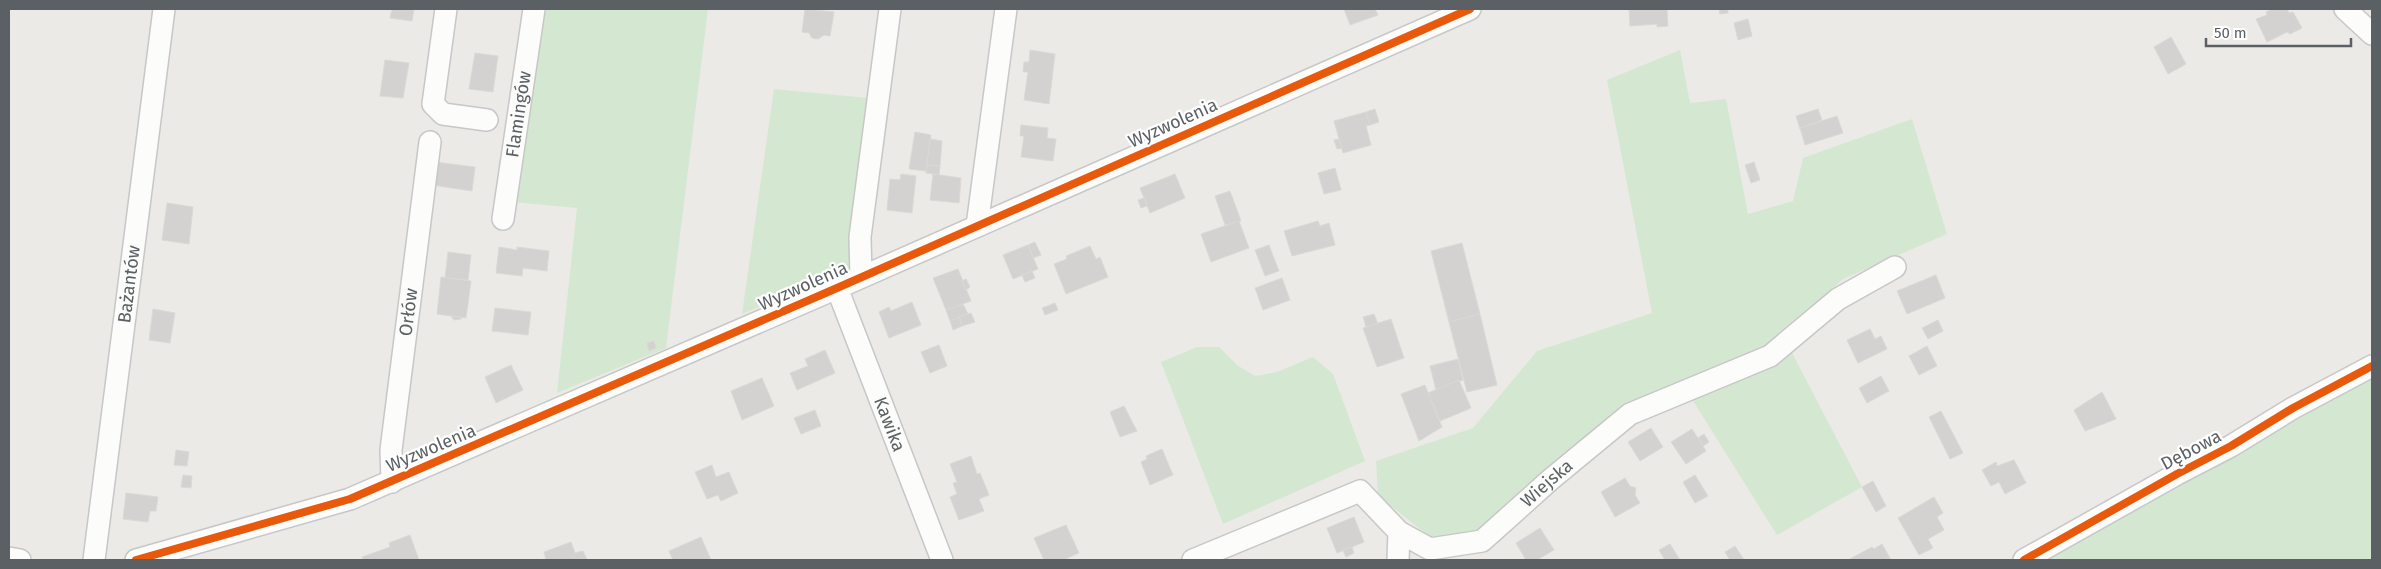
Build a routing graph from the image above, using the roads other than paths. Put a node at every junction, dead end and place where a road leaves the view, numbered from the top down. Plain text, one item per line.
1 (164, 9) edge
2 (446, 9) edge
3 (534, 9) edge
4 (890, 9) edge
5 (1006, 9) edge
6 (1470, 9) edge
7 (2346, 9) edge
8 (2372, 34) edge
9 (487, 120) dead end
10 (430, 142) dead end
11 (503, 219) dead end
12 (977, 226) junction
13 (1895, 267) dead end
14 (861, 277) junction
15 (837, 288) junction
16 (2372, 366) edge
17 (392, 482) junction
18 (1399, 532) junction
19 (9, 558) edge
20 (20, 560) edge
21 (94, 560) edge
22 (136, 560) edge
23 (942, 560) edge
24 (1193, 560) edge
25 (1398, 560) edge
26 (2024, 560) edge

1 - 21 street, Bażantów
2 - 9 street
3 - 11 street, Flamingów
4 - 14 street
5 - 12 street
6 - 12 street, Wyzwolenia
7 - 8 street
10 - 17 street, Orłów
12 - 14 street, Wyzwolenia
13 - 18 street, Wiejska
14 - 15 street, Wyzwolenia
15 - 17 street, Wyzwolenia
15 - 23 street, Kawika
16 - 26 street, Dębowa
17 - 22 street, Wyzwolenia
18 - 24 street, Wiejska
18 - 25 street
19 - 20 street

